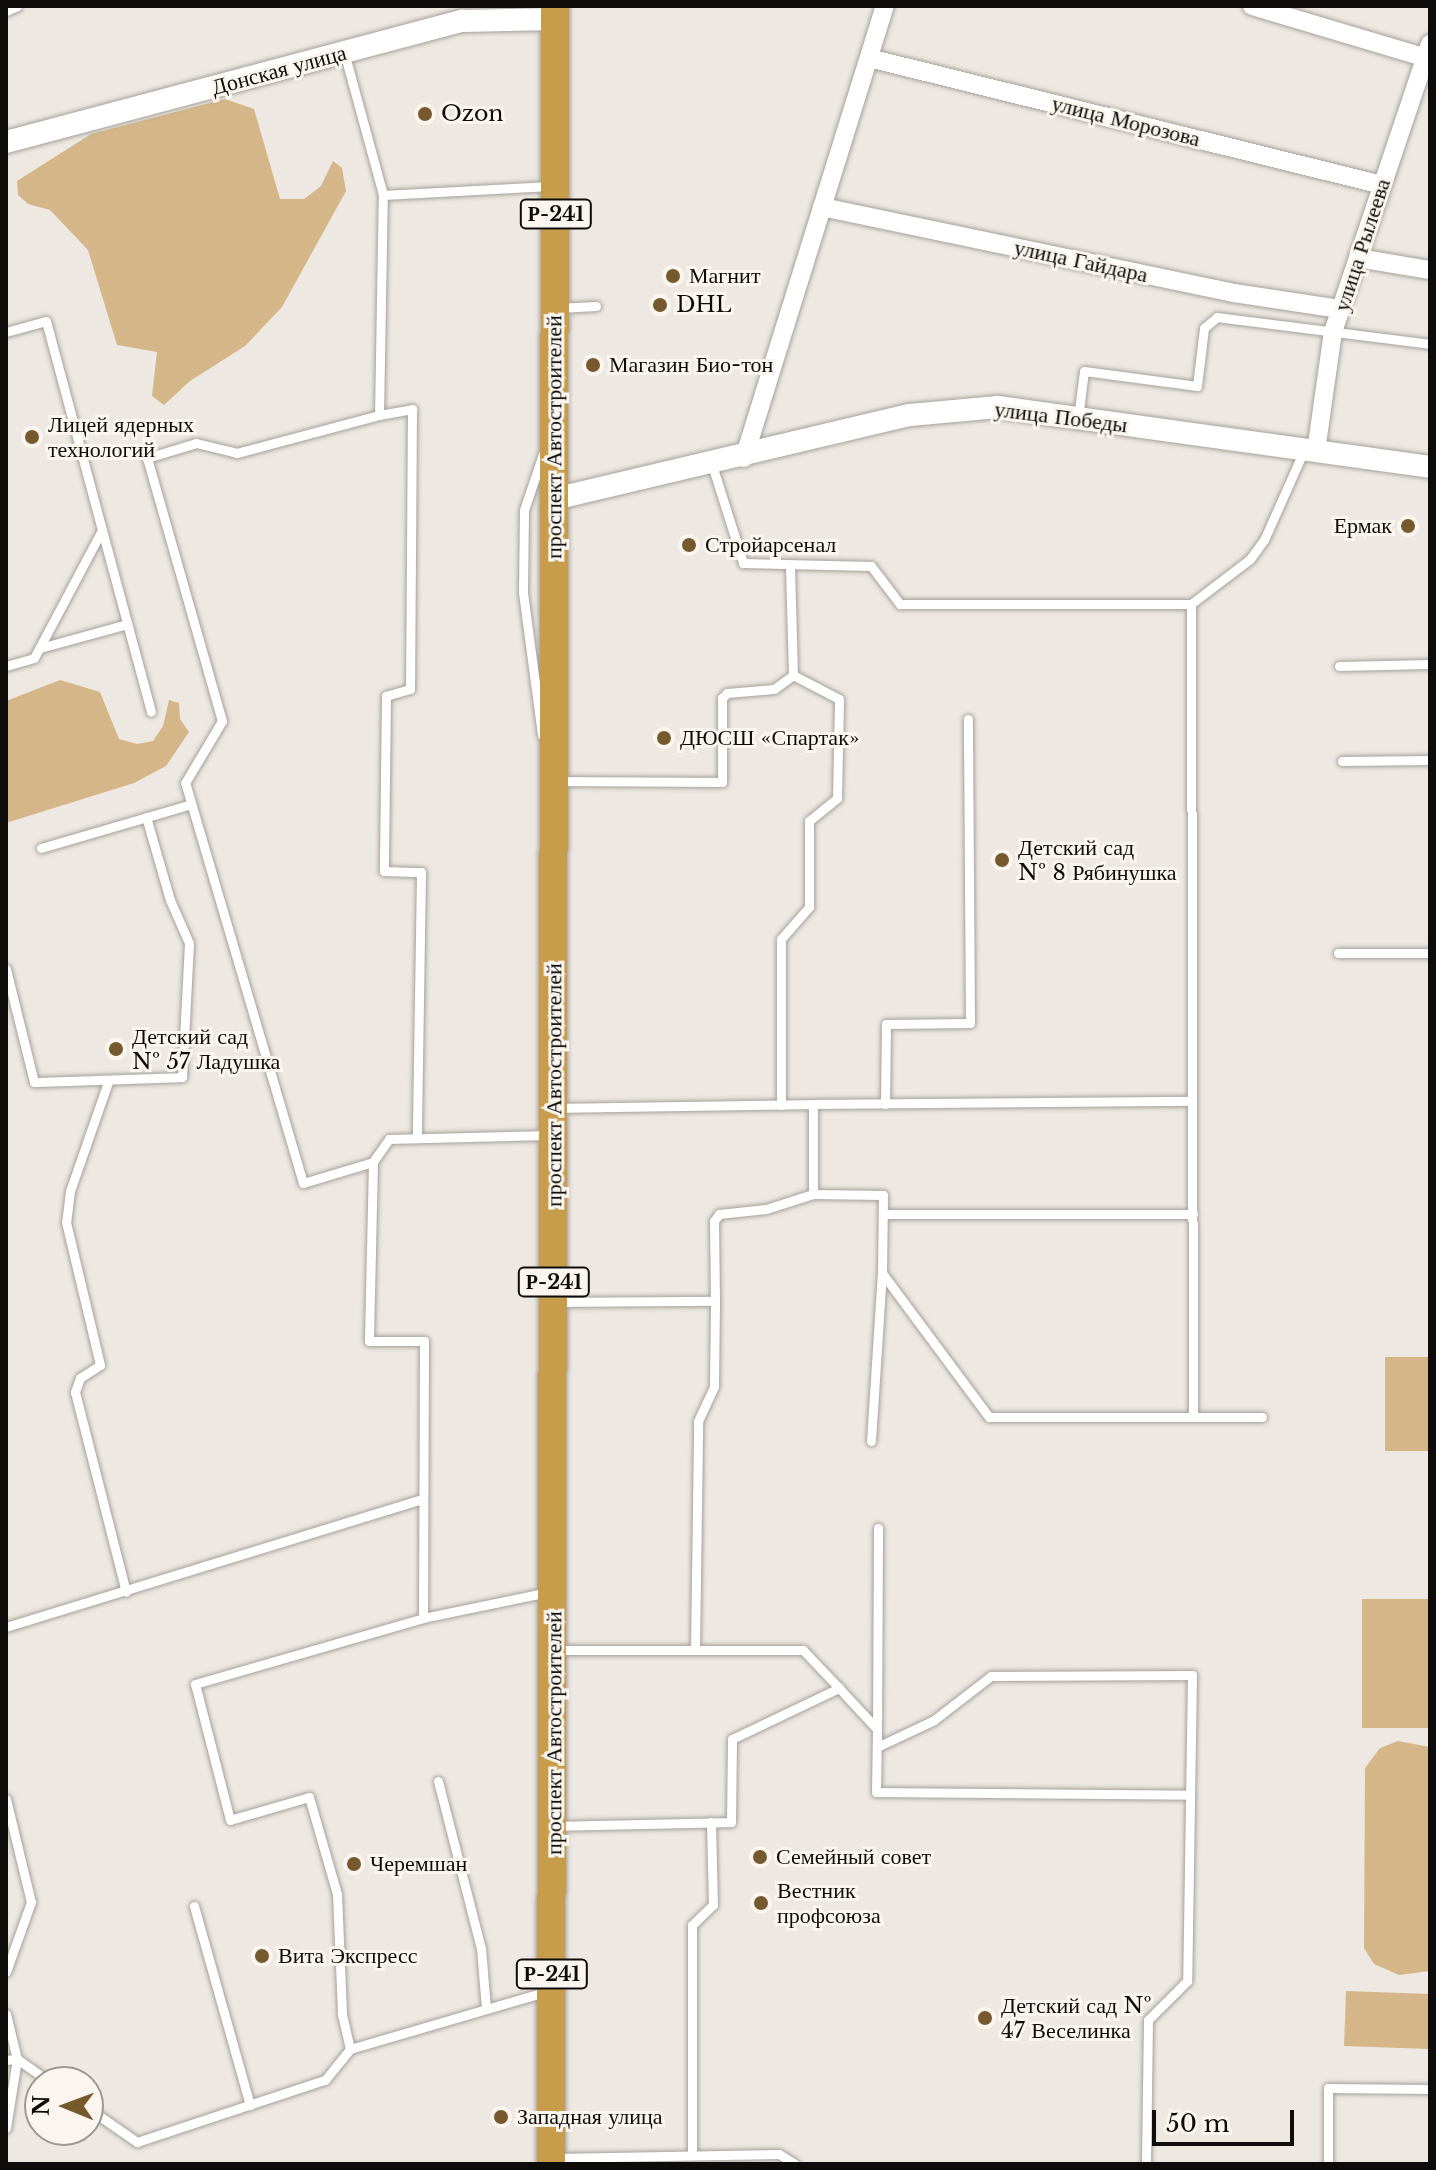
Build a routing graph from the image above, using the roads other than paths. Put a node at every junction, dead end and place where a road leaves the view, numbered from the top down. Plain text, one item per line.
1 (17, 6) edge
2 (885, 6) edge
3 (1252, 6) edge
4 (6, 11) edge
5 (554, 12) edge
6 (344, 52) junction
7 (1428, 53) edge
8 (869, 58) junction
9 (6, 142) edge
10 (556, 185) junction
11 (1382, 185) junction
12 (383, 195) junction
13 (822, 207) junction
14 (1358, 258) junction
15 (1430, 270) edge
16 (596, 306) dead end
17 (555, 308) junction
18 (1340, 309) junction
19 (6, 332) edge
20 (1333, 332) junction
21 (1430, 344) edge
22 (379, 415) junction
23 (1078, 418) junction
24 (555, 421) junction
25 (1310, 450) junction
26 (744, 458) junction
27 (712, 465) junction
28 (1430, 467) edge
29 (554, 499) junction
30 (102, 530) junction
31 (790, 567) junction
32 (1191, 604) junction
33 (127, 624) junction
34 (40, 648) junction
35 (1430, 664) edge
36 (6, 666) edge
37 (1339, 666) dead end
38 (793, 675) junction
39 (151, 712) dead end
40 (968, 719) dead end
41 (1430, 760) edge
42 (1342, 761) dead end
43 (553, 781) junction
44 (191, 804) junction
45 (146, 817) junction
46 (41, 848) dead end
47 (1338, 953) dead end
48 (1430, 953) edge
49 (6, 969) edge
50 (108, 1082) junction
51 (1192, 1101) junction
52 (813, 1104) junction
53 (885, 1104) junction
54 (781, 1105) junction
55 (555, 1121) junction
56 (417, 1138) junction
57 (373, 1162) junction
58 (813, 1194) junction
59 (883, 1214) junction
60 (1193, 1214) junction
61 (882, 1273) junction
62 (715, 1301) junction
63 (554, 1302) junction
64 (1193, 1417) junction
65 (1262, 1417) dead end
66 (871, 1441) dead end
67 (420, 1500) junction
68 (878, 1528) dead end
69 (554, 1591) junction
70 (126, 1592) junction
71 (423, 1618) junction
72 (6, 1627) edge
73 (555, 1650) junction
74 (695, 1650) junction
75 (839, 1688) junction
76 (877, 1729) junction
77 (877, 1747) junction
78 (438, 1781) dead end
79 (1190, 1795) junction
80 (6, 1799) edge
81 (711, 1822) junction
82 (555, 1826) junction
83 (194, 1906) dead end
84 (6, 1972) edge
85 (552, 1989) junction
86 (486, 2009) junction
87 (6, 2014) edge
88 (350, 2049) junction
89 (12, 2059) edge
90 (1430, 2089) edge
91 (250, 2105) junction
92 (104, 2119) edge
93 (6, 2128) edge
94 (692, 2155) junction
95 (551, 2161) edge
96 (795, 2164) edge
97 (1146, 2164) edge
98 (1328, 2164) edge

1 - 4 lane
2 - 8 street
3 - 7 street
5 - 6 street, Донская улица
5 - 10 highway, проспект Автостроителей / Р-241
6 - 9 street, Донская улица
6 - 12 lane
7 - 11 street, улица Рылеева
8 - 11 street, улица Морозова
8 - 13 street
10 - 12 lane
10 - 17 highway, проспект Автостроителей / Р-241
11 - 14 street, улица Рылеева
12 - 22 lane
13 - 18 street, улица Гайдара
13 - 26 street
14 - 15 street
14 - 18 street, улица Рылеева
16 - 17 lane
17 - 24 highway, проспект Автостроителей / Р-241
18 - 20 street, улица Рылеева
19 - 30 lane
20 - 21 lane
20 - 23 lane
20 - 25 street, улица Рылеева
22 - 44 lane
22 - 56 lane
23 - 25 street, улица Победы
23 - 26 street, улица Победы
24 - 29 highway, проспект Автостроителей / Р-241
24 - 43 lane
25 - 28 street, улица Победы
25 - 32 lane
26 - 27 street, улица Победы
27 - 29 street, улица Победы
27 - 31 lane
29 - 43 highway, проспект Автостроителей / Р-241
30 - 33 lane
30 - 34 lane
31 - 32 lane
31 - 38 lane
32 - 51 lane
33 - 34 lane
33 - 39 lane
34 - 36 lane
35 - 37 lane
38 - 43 lane
38 - 54 lane
40 - 53 lane
41 - 42 lane
43 - 55 highway, проспект Автостроителей / Р-241
44 - 45 lane
44 - 57 lane
45 - 46 lane
45 - 50 lane
47 - 48 lane
49 - 50 lane
50 - 70 lane
51 - 53 lane
51 - 60 lane
52 - 53 lane
52 - 54 lane
52 - 58 lane
54 - 55 lane
55 - 56 lane
55 - 63 highway, проспект Автостроителей / Р-241
56 - 57 lane
57 - 67 lane
58 - 59 lane
58 - 62 lane
59 - 60 lane
59 - 61 lane
60 - 64 lane
61 - 64 lane
61 - 66 lane
62 - 63 lane
62 - 74 lane
63 - 69 highway, проспект Автостроителей / Р-241
64 - 65 lane
67 - 70 lane
67 - 71 lane
68 - 76 lane
69 - 71 lane
69 - 73 highway, проспект Автостроителей / Р-241
70 - 72 lane
71 - 88 lane
73 - 74 lane
73 - 82 highway, проспект Автостроителей / Р-241
74 - 75 lane
75 - 76 lane
75 - 81 lane
76 - 77 lane
77 - 79 lane
77 - 79 lane
78 - 86 lane
79 - 97 lane
80 - 84 lane
81 - 82 lane
81 - 94 lane
82 - 85 highway, проспект Автостроителей / Р-241
83 - 91 lane
85 - 86 lane
85 - 95 highway, проспект Автостроителей / Р-241
86 - 88 lane
87 - 89 lane
88 - 91 lane
89 - 93 lane
90 - 98 lane
91 - 92 lane
94 - 95 lane
94 - 96 lane

